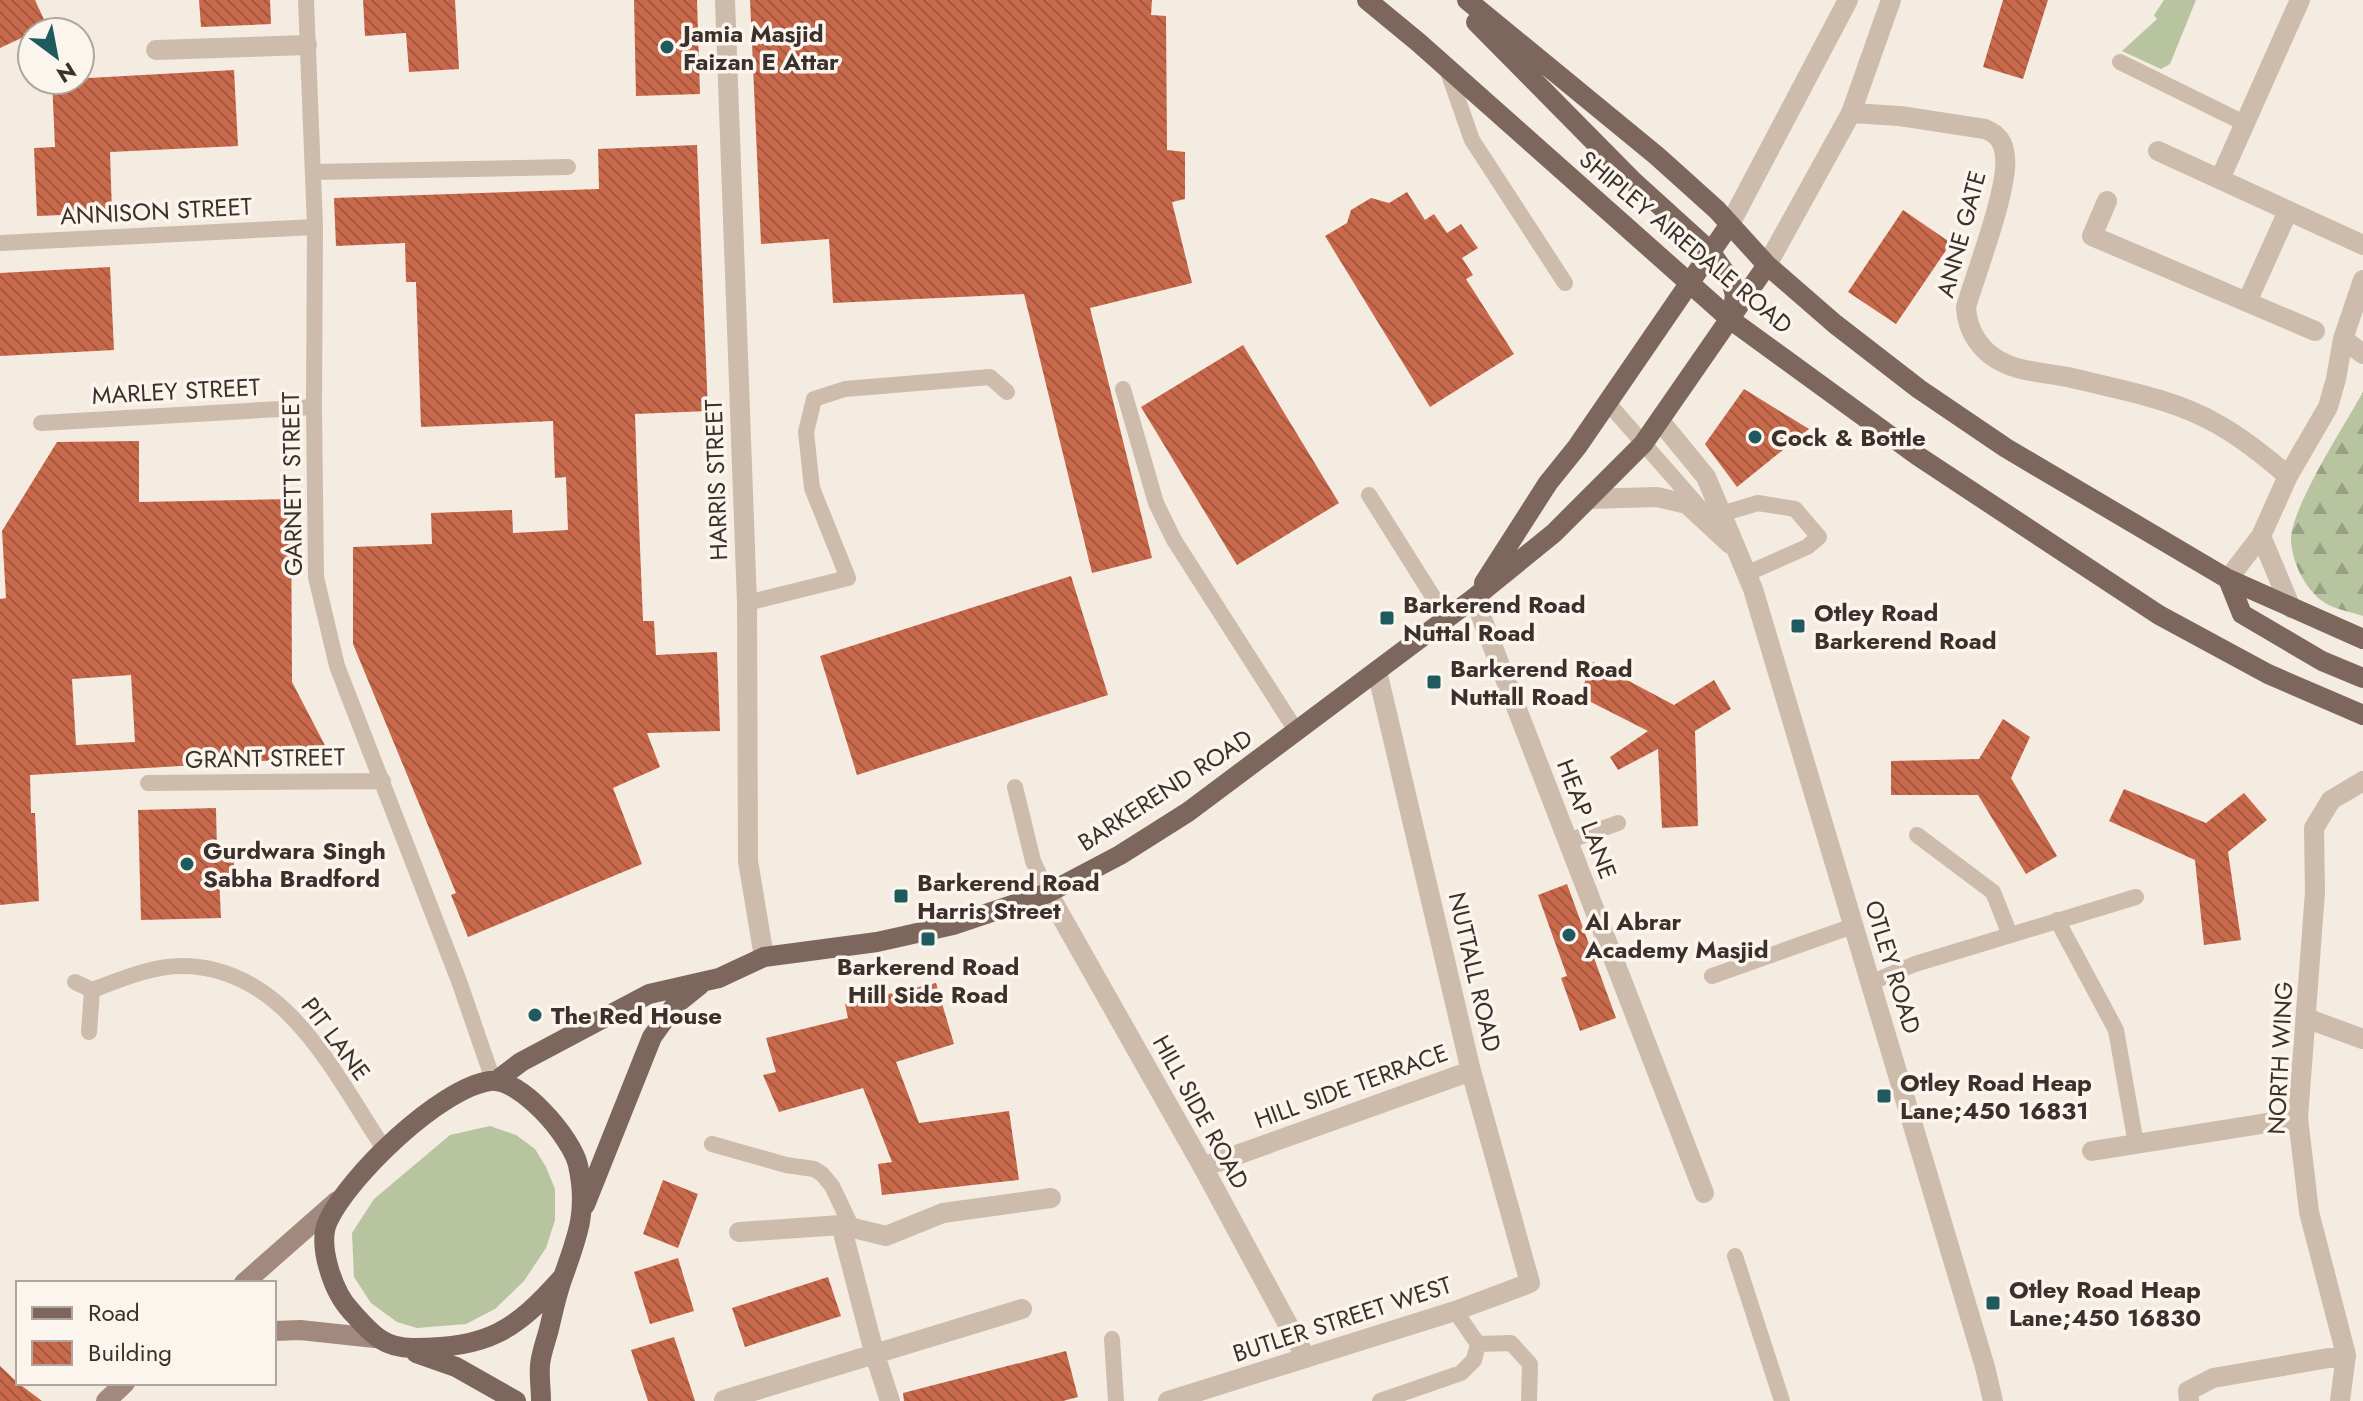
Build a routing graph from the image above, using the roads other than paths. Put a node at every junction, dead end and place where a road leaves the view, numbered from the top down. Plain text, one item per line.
1 (306, 0) edge
2 (725, 0) edge
3 (1367, 0) edge
4 (1455, 0) edge
5 (1467, 0) edge
6 (1848, 0) edge
7 (1891, 0) edge
8 (2297, 1) edge
9 (307, 45) junction
10 (156, 50) dead end
11 (2120, 62) dead end
12 (1446, 68) junction
13 (1851, 113) junction
14 (2244, 123) junction
15 (2158, 151) dead end
16 (568, 167) dead end
17 (313, 172) junction
18 (2220, 179) junction
19 (2107, 201) dead end
20 (2288, 211) junction
21 (1730, 224) junction
22 (315, 227) junction
23 (0, 243) edge
24 (2363, 245) edge
25 (1710, 251) junction
26 (1767, 265) junction
27 (2363, 280) edge
28 (1565, 283) dead end
29 (1687, 283) junction
30 (2247, 302) junction
31 (1731, 320) junction
32 (2315, 331) dead end
33 (2353, 336) edge
34 (2363, 354) edge
35 (1123, 389) dead end
36 (1007, 392) dead end
37 (1608, 403) junction
38 (314, 407) junction
39 (1660, 421) junction
40 (41, 423) dead end
41 (1643, 444) junction
42 (2288, 476) junction
43 (1369, 495) dead end
44 (1588, 499) junction
45 (1721, 514) junction
46 (2261, 536) junction
47 (1736, 549) junction
48 (1746, 574) junction
49 (2228, 579) junction
50 (1474, 598) junction
51 (747, 603) junction
52 (2291, 608) junction
53 (1447, 619) junction
54 (2363, 639) edge
55 (1377, 671) junction
56 (2363, 678) edge
57 (2363, 715) edge
58 (1297, 732) junction
59 (383, 781) junction
60 (2362, 781) edge
61 (148, 783) dead end
62 (1015, 787) dead end
63 (1618, 823) dead end
64 (1917, 835) dead end
65 (1568, 841) junction
66 (1048, 893) junction
67 (2136, 897) dead end
68 (2057, 920) junction
69 (1853, 926) junction
70 (2010, 935) junction
71 (764, 957) junction
72 (1712, 976) dead end
73 (706, 980) junction
74 (75, 982) dead end
75 (1870, 983) junction
76 (92, 990) junction
77 (2306, 1018) junction
78 (89, 1032) dead end
79 (2363, 1039) edge
80 (1471, 1071) junction
81 (494, 1080) junction
82 (2298, 1118) junction
83 (712, 1144) dead end
84 (2136, 1144) junction
85 (385, 1150) junction
86 (2092, 1151) dead end
87 (1203, 1167) junction
88 (348, 1190) junction
89 (1704, 1193) dead end
90 (1051, 1198) dead end
91 (582, 1210) junction
92 (847, 1227) junction
93 (739, 1232) dead end
94 (1735, 1256) dead end
95 (562, 1278) junction
96 (246, 1281) edge
97 (1530, 1283) joint
98 (1022, 1309) dead end
99 (1455, 1311) junction
100 (276, 1331) edge
101 (375, 1338) junction
102 (1112, 1339) dead end
103 (1478, 1344) junction
104 (401, 1348) junction
105 (874, 1352) junction
106 (2346, 1355) junction
107 (1306, 1358) junction
108 (123, 1385) edge
109 (724, 1400) edge
110 (106, 1401) edge
111 (516, 1401) edge
112 (541, 1401) edge
113 (890, 1401) edge
114 (1116, 1401) edge
115 (1168, 1401) edge
116 (1380, 1401) edge
117 (1529, 1401) edge
118 (1782, 1401) edge
119 (1993, 1401) edge
120 (2189, 1401) edge
121 (2340, 1401) edge

1 - 9 lane, GARNETT STREET
2 - 51 street, HARRIS STREET
3 - 12 main road, SHIPLEY AIREDALE ROAD
4 - 25 main road
5 - 21 main road, SHIPLEY AIREDALE ROAD
6 - 21 street, BARKEREND ROAD
7 - 13 street, BARKEREND ROAD
8 - 14 street
9 - 10 street
9 - 17 lane, GARNETT STREET
11 - 14 lane
12 - 28 lane
12 - 29 main road, SHIPLEY AIREDALE ROAD
13 - 26 street, BARKEREND ROAD
13 - 42 street, ANNE GATE
14 - 18 street
15 - 18 street
16 - 17 lane
17 - 22 lane, GARNETT STREET
18 - 20 street
19 - 30 street
20 - 24 street
20 - 30 street
21 - 25 main road, BARKEREND ROAD
21 - 26 main road, SHIPLEY AIREDALE ROAD
22 - 23 lane, ANNISON STREET
22 - 38 lane, GARNETT STREET
25 - 29 main road, BARKEREND ROAD
25 - 31 main road
26 - 31 main road, BARKEREND ROAD
26 - 49 main road, SHIPLEY AIREDALE ROAD
27 - 33 street
29 - 31 main road, SHIPLEY AIREDALE ROAD
29 - 37 main road, BARKEREND ROAD
30 - 32 street
31 - 39 main road, BARKEREND ROAD
31 - 57 main road, SHIPLEY AIREDALE ROAD
33 - 34 street
33 - 42 street
35 - 58 lane
36 - 51 lane
37 - 41 lane
37 - 50 main road, BARKEREND ROAD
38 - 40 lane, MARLEY STREET
38 - 59 lane, GARNETT STREET
39 - 41 main road, BARKEREND ROAD
39 - 45 street, OTLEY ROAD
41 - 44 main road, BARKEREND ROAD
41 - 47 lane
42 - 46 street
43 - 53 lane
44 - 47 street, OTLEY ROAD
44 - 50 main road, BARKEREND ROAD
45 - 47 street, OTLEY ROAD
45 - 48 lane
46 - 49 street
46 - 52 street
47 - 48 street, OTLEY ROAD
48 - 69 street, OTLEY ROAD
49 - 52 main road, SHIPLEY AIREDALE ROAD
49 - 56 main road
50 - 53 main road, BARKEREND ROAD
50 - 65 street, HEAP LANE
51 - 71 street, HARRIS STREET
52 - 54 main road, SHIPLEY AIREDALE ROAD
53 - 55 main road, BARKEREND ROAD
55 - 58 main road, BARKEREND ROAD
55 - 80 street, NUTTALL ROAD
58 - 66 main road, BARKEREND ROAD
59 - 61 lane, GRANT STREET
59 - 81 lane, GARNETT STREET
60 - 77 street, NORTH WING
62 - 66 lane
63 - 65 lane
64 - 70 lane
65 - 89 street, HEAP LANE
66 - 71 main road, BARKEREND ROAD
66 - 87 street, HILL SIDE ROAD
67 - 68 lane
68 - 70 lane
68 - 84 lane
69 - 72 lane
69 - 75 street, OTLEY ROAD
70 - 75 lane
71 - 73 main road, BARKEREND ROAD
73 - 81 main road, BARKEREND ROAD
73 - 91 main road, BARKEREND ROAD
74 - 76 lane
75 - 119 street, OTLEY ROAD
76 - 78 lane
76 - 85 lane, PIT LANE
77 - 79 street
77 - 82 street, NORTH WING
80 - 87 street, HILL SIDE TERRACE
80 - 97 street, NUTTALL ROAD
81 - 85 main road
81 - 91 main road
82 - 84 street
82 - 106 street, NORTH WING
83 - 92 lane
84 - 86 street
85 - 88 main road
87 - 107 street, HILL SIDE ROAD
88 - 96 main road
88 - 101 main road
90 - 92 street
91 - 95 main road
92 - 93 street
92 - 105 street
94 - 118 lane
95 - 104 main road
95 - 112 main road
97 - 99 street, BUTLER STREET WEST
98 - 105 street
99 - 103 lane
99 - 107 street, BUTLER STREET WEST
100 - 101 main road
101 - 104 main road
102 - 114 lane
103 - 116 lane
103 - 117 lane
104 - 111 main road
105 - 109 street
105 - 113 street
106 - 120 street
106 - 121 street, NORTH WING
107 - 115 street, BUTLER STREET WEST
108 - 110 main road

